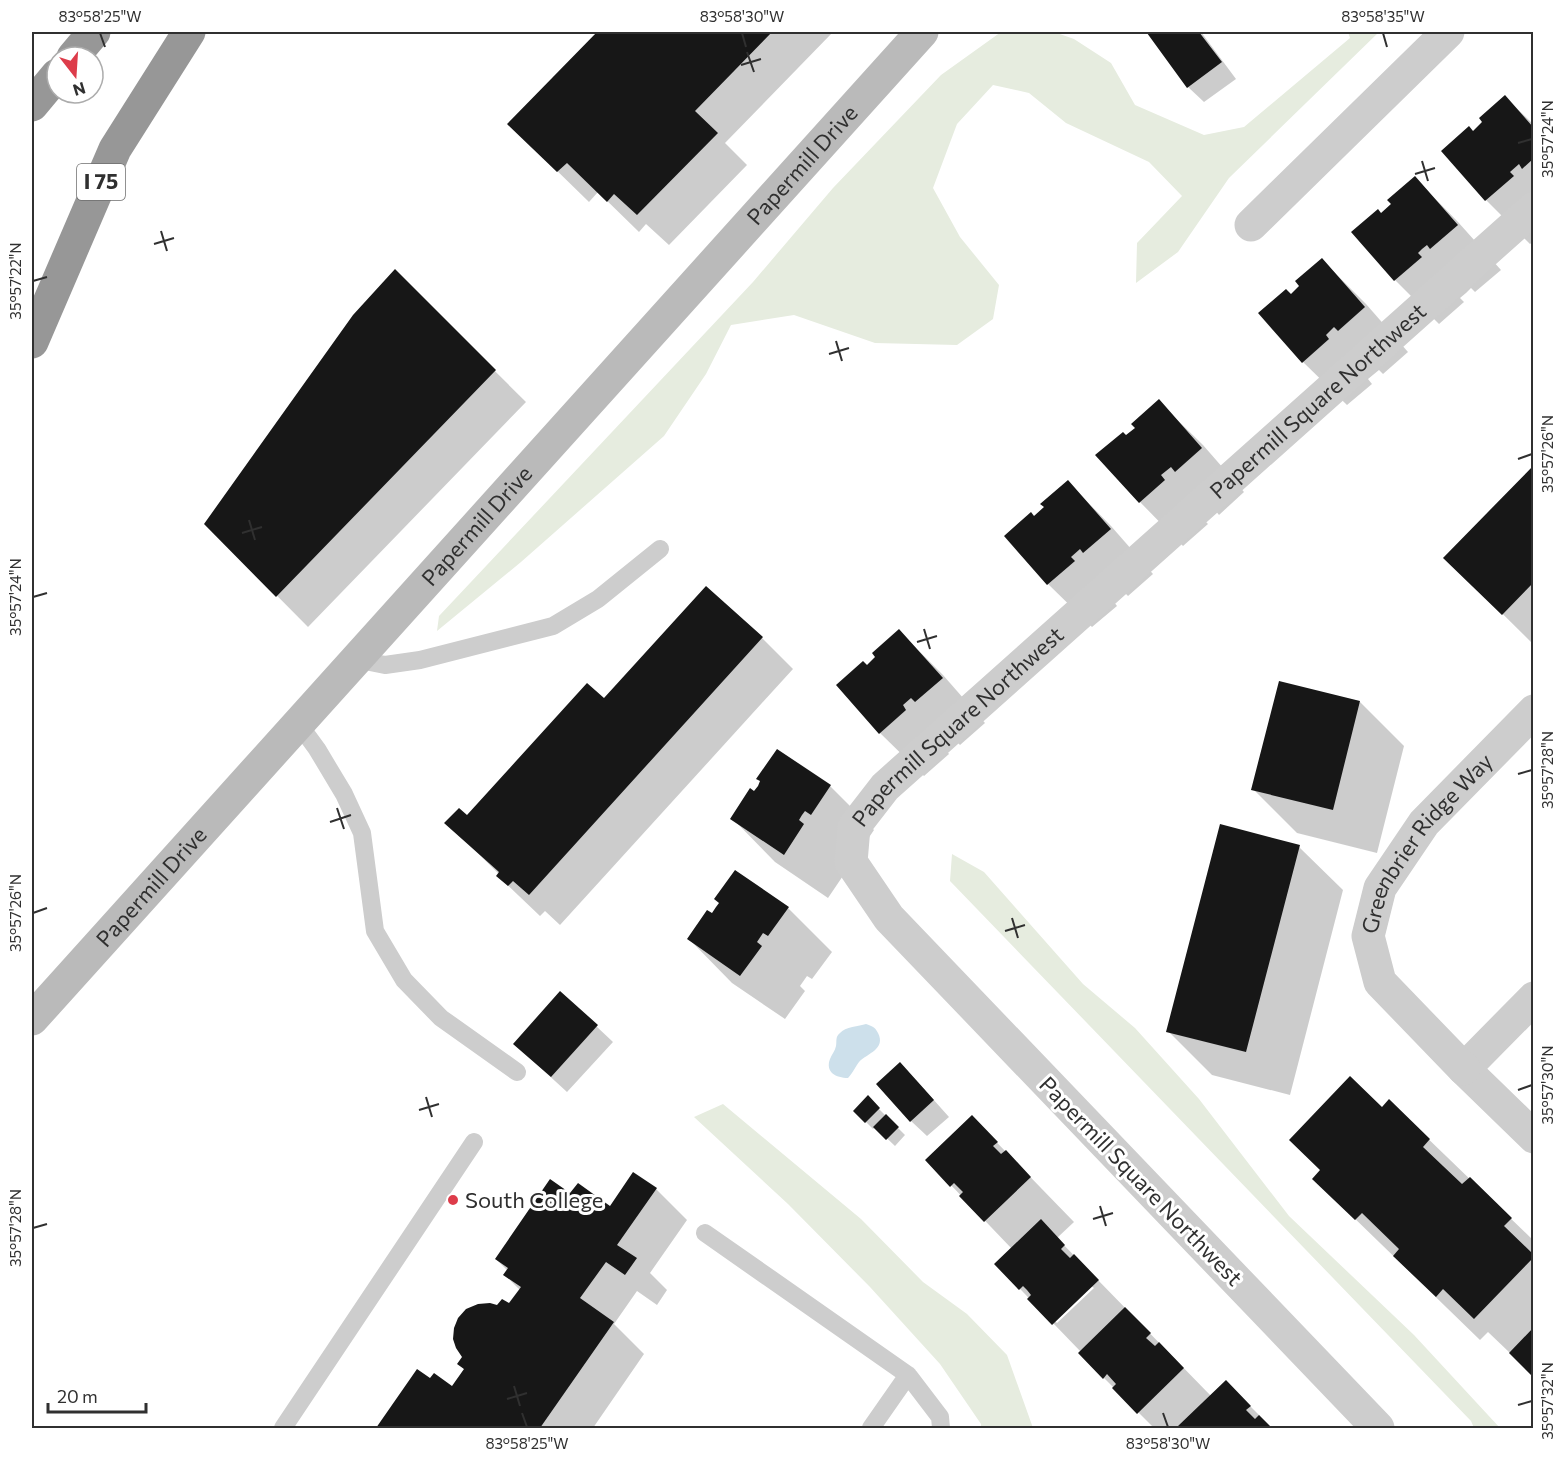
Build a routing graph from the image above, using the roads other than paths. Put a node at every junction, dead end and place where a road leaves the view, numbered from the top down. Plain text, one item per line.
1 (94, 32) edge
2 (189, 32) edge
3 (922, 32) edge
4 (1448, 32) edge
5 (83, 45) edge
6 (45, 89) edge
7 (32, 105) edge
8 (1533, 208) edge
9 (1251, 225) dead end
10 (32, 342) edge
11 (660, 549) dead end
12 (356, 659) junction
13 (1533, 711) edge
14 (298, 723) junction
15 (1533, 998) edge
16 (32, 1019) edge
17 (1464, 1069) junction
18 (517, 1072) dead end
19 (1533, 1137) edge
20 (474, 1142) dead end
21 (705, 1233) dead end
22 (908, 1375) junction
23 (283, 1428) edge
24 (871, 1428) edge
25 (941, 1428) edge
26 (1378, 1428) edge

1 - 5 highway
2 - 10 highway, I 75
3 - 12 main road, Papermill Drive
4 - 9 street
6 - 7 highway
8 - 26 street, Papermill Square Northwest
11 - 12 lane
12 - 14 main road, Papermill Drive
13 - 17 street, Greenbrier Ridge Way
14 - 16 main road, Papermill Drive
14 - 18 lane
15 - 17 street
17 - 19 street, Greenbrier Ridge Way
20 - 23 lane
21 - 22 lane
22 - 24 lane
22 - 25 lane

